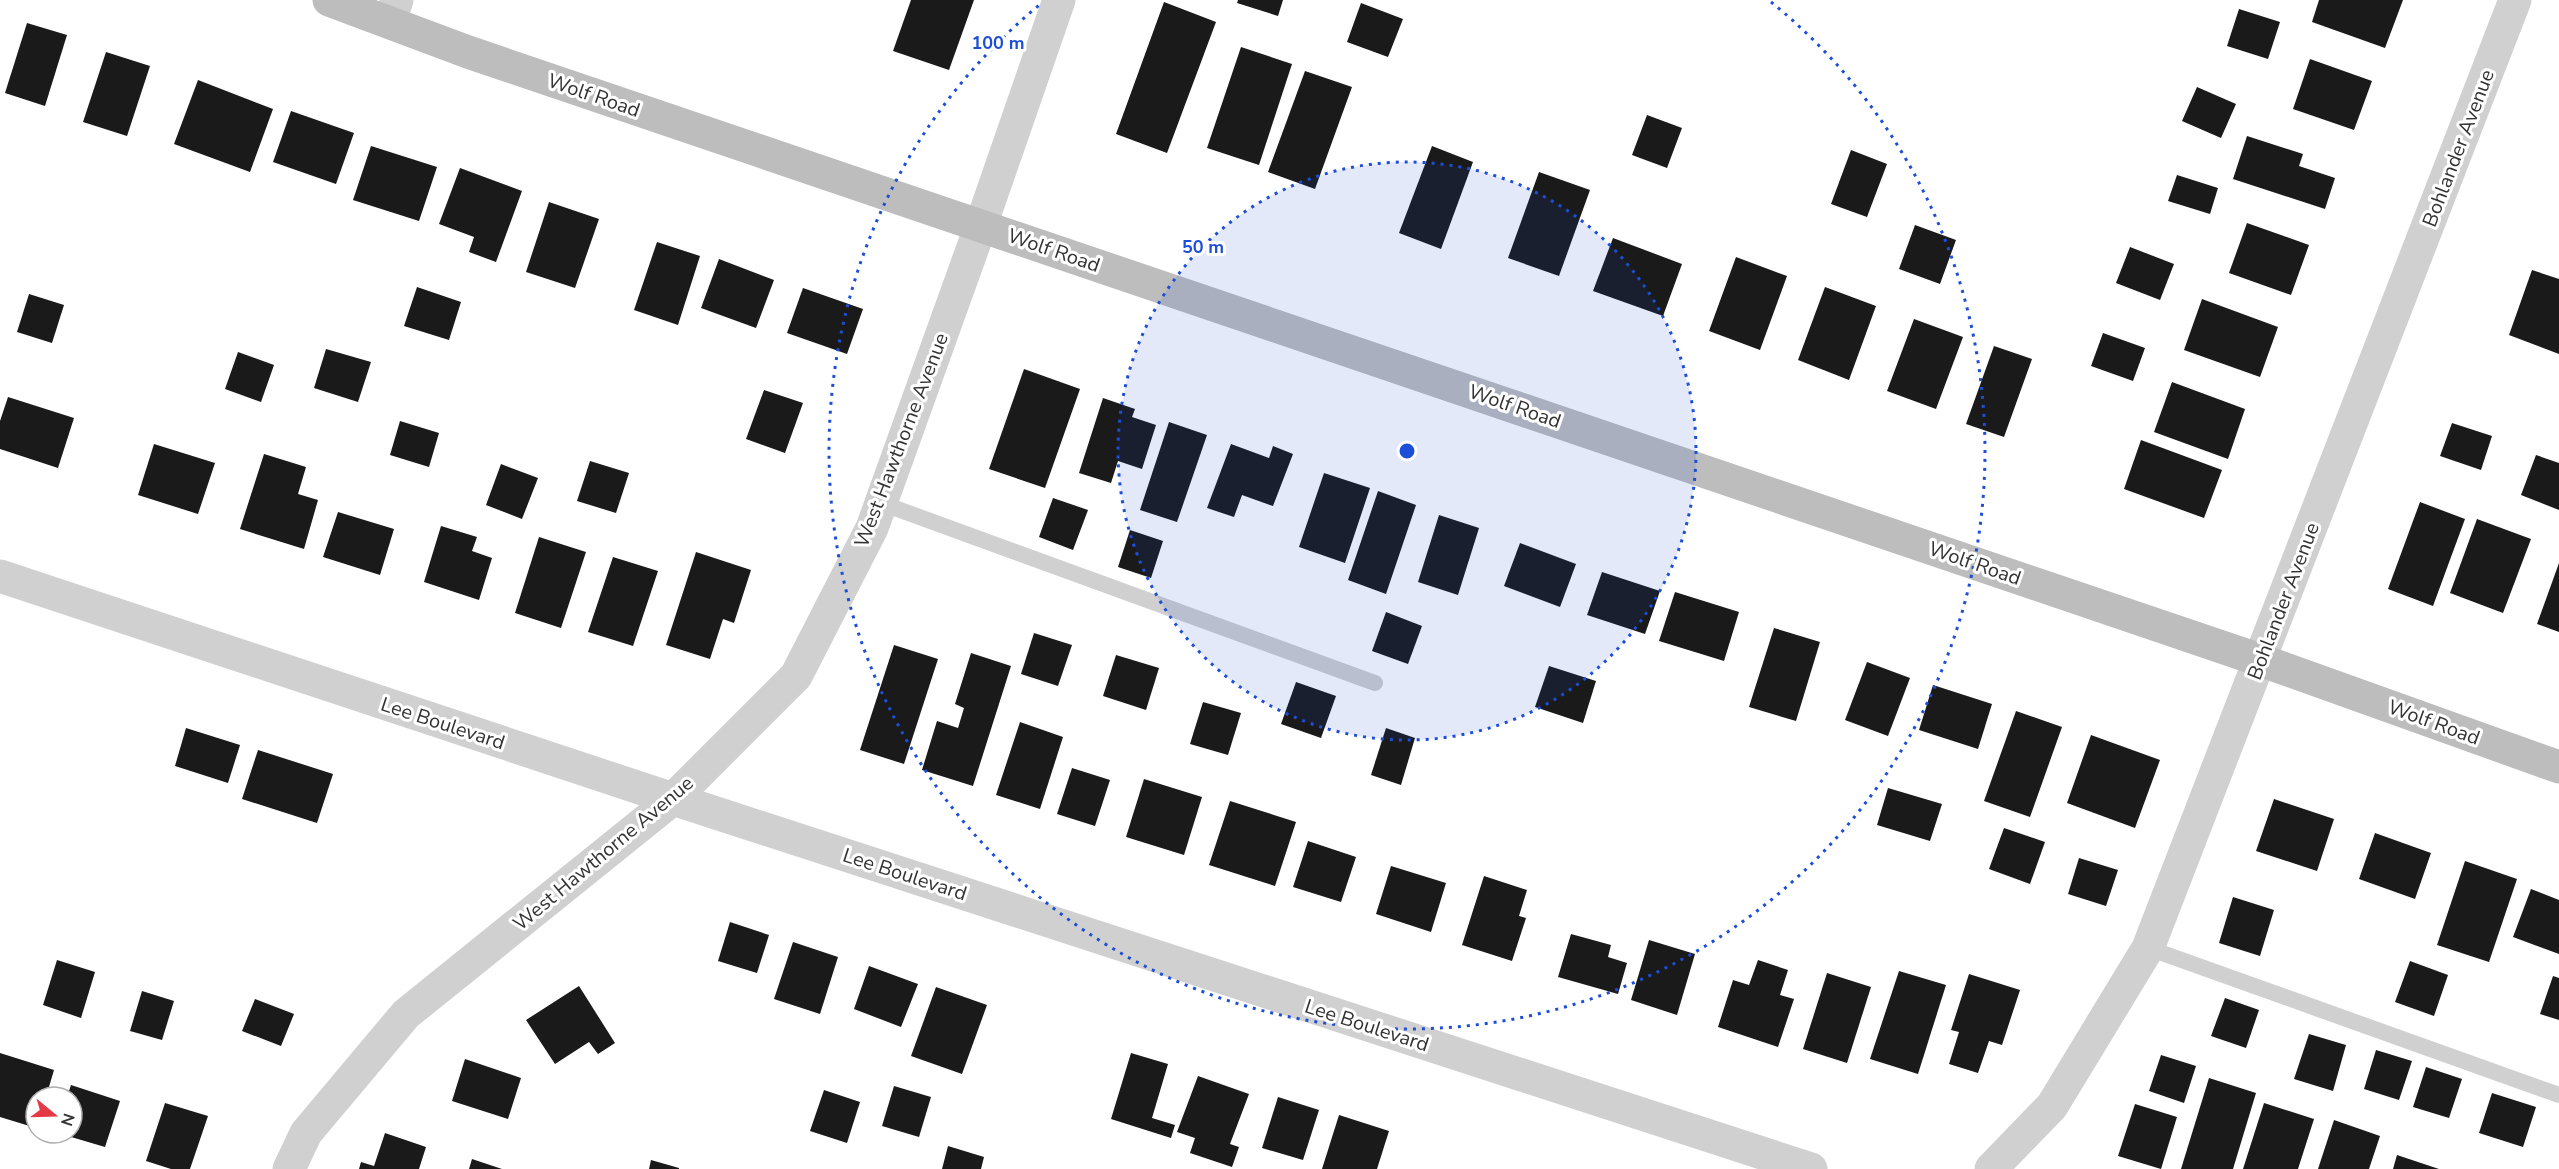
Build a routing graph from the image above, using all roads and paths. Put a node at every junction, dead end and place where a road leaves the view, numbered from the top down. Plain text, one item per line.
1 (329, 0) edge
2 (1059, 0) edge
3 (2515, 0) edge
4 (394, 11) edge
5 (981, 225) junction
6 (881, 503) junction
7 (0, 576) edge
8 (2260, 660) junction
9 (1375, 683) dead end
10 (2559, 767) edge
11 (673, 799) junction
12 (2148, 948) junction
13 (2559, 1095) edge
14 (289, 1169) edge
15 (1810, 1169) edge
16 (1991, 1169) edge

1 - 4 main road, Wolf Road
2 - 5 street, West Hawthorne Avenue
3 - 8 street, Bohlander Avenue
4 - 5 main road, Wolf Road
5 - 6 street, West Hawthorne Avenue
5 - 8 main road, Wolf Road
6 - 9 lane
6 - 11 street, West Hawthorne Avenue
7 - 11 street, Lee Boulevard
8 - 10 main road, Wolf Road
8 - 12 street, Bohlander Avenue
11 - 14 street, West Hawthorne Avenue
11 - 15 street, Lee Boulevard
12 - 13 lane
12 - 16 street, Bohlander Avenue

